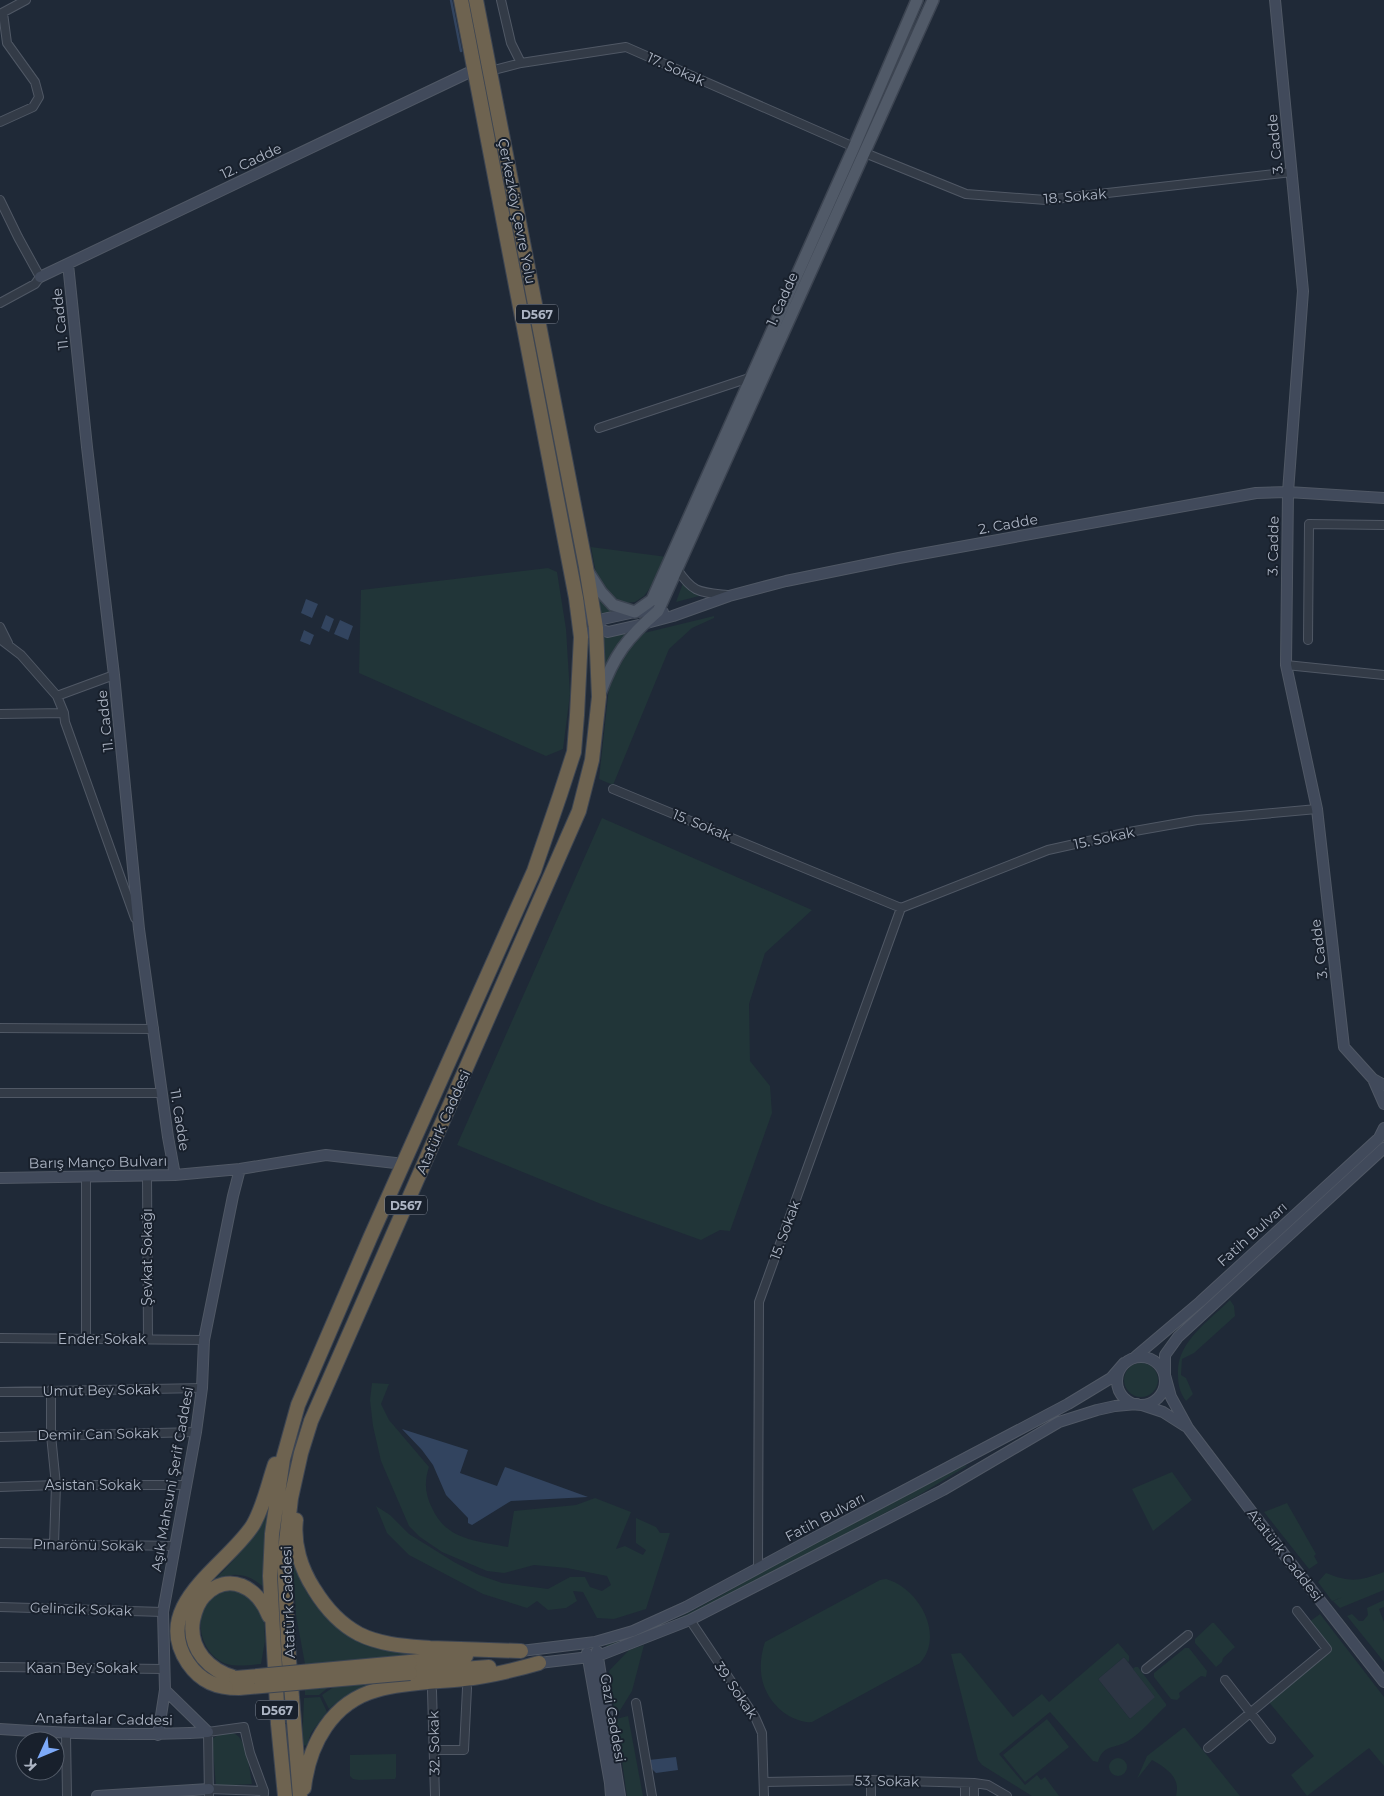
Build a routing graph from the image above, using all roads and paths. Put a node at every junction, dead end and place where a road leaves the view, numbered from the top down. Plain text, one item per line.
1 (26, 0) edge
2 (461, 0) edge
3 (476, 0) edge
4 (502, 0) edge
5 (917, 0) edge
6 (933, 0) edge
7 (1275, 0) edge
8 (2, 14) edge
9 (521, 63) junction
10 (474, 70) junction
11 (490, 71) junction
12 (0, 122) edge
13 (854, 147) junction
14 (865, 153) junction
15 (1292, 172) junction
16 (0, 200) edge
17 (68, 264) junction
18 (40, 277) junction
19 (0, 303) edge
20 (752, 377) junction
21 (599, 428) dead end
22 (1288, 492) junction
23 (1384, 498) edge
24 (1384, 525) edge
25 (586, 567) junction
26 (677, 568) junction
27 (729, 596) junction
28 (576, 598) junction
29 (652, 600) junction
30 (658, 611) junction
31 (634, 612) junction
32 (673, 616) junction
33 (643, 624) junction
34 (0, 627) edge
35 (596, 628) junction
36 (581, 637) junction
37 (0, 639) edge
38 (1308, 640) dead end
39 (9, 645) junction
40 (1286, 665) junction
41 (114, 675) junction
42 (1384, 675) edge
43 (57, 696) junction
44 (599, 697) junction
45 (64, 713) junction
46 (0, 714) edge
47 (613, 789) dead end
48 (1317, 809) junction
49 (901, 908) junction
50 (139, 929) junction
51 (0, 1028) edge
52 (154, 1029) junction
53 (1374, 1079) junction
54 (1384, 1085) edge
55 (0, 1093) edge
56 (162, 1093) junction
57 (1384, 1104) edge
58 (1384, 1128) edge
59 (1384, 1148) edge
60 (404, 1164) junction
61 (240, 1169) junction
62 (147, 1175) junction
63 (176, 1175) junction
64 (86, 1176) junction
65 (0, 1178) edge
66 (0, 1338) edge
67 (86, 1339) junction
68 (148, 1339) junction
69 (204, 1340) junction
70 (1135, 1358) junction
71 (1124, 1363) junction
72 (1165, 1375) junction
73 (202, 1388) junction
74 (50, 1390) junction
75 (0, 1392) edge
76 (298, 1405) junction
77 (1140, 1405) junction
78 (311, 1422) junction
79 (1188, 1428) junction
80 (196, 1432) junction
81 (51, 1435) junction
82 (0, 1437) edge
83 (56, 1485) junction
84 (186, 1485) junction
85 (0, 1487) edge
86 (0, 1543) edge
87 (54, 1544) junction
88 (175, 1546) junction
89 (758, 1568) junction
90 (0, 1607) edge
91 (1297, 1611) dead end
92 (163, 1612) junction
93 (690, 1620) junction
94 (272, 1623) junction
95 (1188, 1635) dead end
96 (590, 1644) junction
97 (622, 1648) junction
98 (522, 1651) junction
99 (593, 1657) junction
100 (539, 1663) junction
101 (0, 1667) edge
102 (410, 1668) junction
103 (164, 1669) junction
104 (1146, 1669) dead end
105 (1225, 1680) dead end
106 (1384, 1682) edge
107 (238, 1683) junction
108 (467, 1688) dead end
109 (602, 1688) junction
110 (165, 1690) junction
111 (432, 1691) dead end
112 (636, 1703) dead end
113 (1251, 1713) junction
114 (0, 1729) edge
115 (208, 1732) junction
116 (66, 1734) junction
117 (158, 1735) junction
118 (1271, 1739) dead end
119 (1208, 1748) dead end
120 (433, 1750) junction
121 (871, 1780) junction
122 (764, 1782) junction
123 (964, 1783) junction
124 (974, 1783) junction
125 (209, 1792) edge
126 (264, 1794) edge
127 (67, 1796) edge
128 (97, 1796) edge
129 (285, 1796) edge
130 (301, 1796) edge
131 (435, 1796) edge
132 (611, 1796) edge
133 (620, 1796) edge
134 (652, 1796) edge
135 (764, 1796) edge
136 (871, 1796) edge
137 (965, 1796) edge
138 (974, 1796) edge
139 (1007, 1796) edge

1 - 8 street
2 - 10 highway, D567
3 - 11 highway, Çerkezköy Çevre Yolu / D567
4 - 9 street
5 - 13 main road, 1. Cadde
6 - 14 main road, 1. Cadde
7 - 15 street, 3. Cadde
8 - 12 street
9 - 11 street, 17. Sokak
9 - 13 street, 17. Sokak
10 - 17 street, 12. Cadde
10 - 28 highway, D567
11 - 25 highway, Çerkezköy Çevre Yolu / D567
13 - 20 main road, 1. Cadde
14 - 15 street, 18. Sokak
14 - 26 main road, 1. Cadde
15 - 22 street, 3. Cadde
16 - 18 street
17 - 18 street, 12. Cadde
17 - 41 street, 11. Cadde
18 - 19 street
20 - 21 street
20 - 29 main road, 1. Cadde
22 - 23 street, 2. Cadde
22 - 27 street, 2. Cadde
22 - 40 street, 3. Cadde
24 - 38 street
25 - 31 main road
25 - 35 highway, Çerkezköy Çevre Yolu / D567
26 - 27 street
26 - 30 main road, 1. Cadde
27 - 32 street, 2. Cadde
28 - 35 street
28 - 36 highway, D567
29 - 30 street
29 - 31 main road
30 - 31 street
30 - 32 street
30 - 33 main road
31 - 35 street
32 - 33 street, 2. Cadde
33 - 35 street, 2. Cadde
33 - 44 main road
34 - 39 street
35 - 36 street
35 - 44 highway, Atatürk Caddesi / D567
36 - 60 highway, D567
37 - 39 street
39 - 43 street
40 - 42 street
40 - 48 street, 3. Cadde
41 - 43 street
41 - 50 street, 11. Cadde
43 - 45 street
44 - 78 highway, Atatürk Caddesi / D567
45 - 46 street
45 - 50 street
47 - 49 street, 15. Sokak
48 - 49 street, 15. Sokak
48 - 53 street, 3. Cadde
49 - 89 street, 15. Sokak
50 - 52 street, 11. Cadde
51 - 52 street
52 - 56 street, 11. Cadde
53 - 54 street
53 - 57 street
55 - 56 street
56 - 63 street, 11. Cadde
58 - 70 street, Fatih Bulvarı
59 - 72 street
60 - 61 street, Barış Manço Bulvarı
60 - 76 highway, D567
61 - 63 street, Barış Manço Bulvarı
61 - 69 street, Aşık Mahsuni Şerif Caddesi
62 - 63 street, Barış Manço Bulvarı
62 - 64 street, Barış Manço Bulvarı
62 - 68 street, Şevkat Sokağı
64 - 65 street, Barış Manço Bulvarı
64 - 67 street
66 - 67 street, Ender Sokak
67 - 68 street, Ender Sokak
68 - 69 street, Ender Sokak
69 - 73 street, Aşık Mahsuni Şerif Caddesi
70 - 71 street
70 - 72 street
71 - 77 street
71 - 89 street, Fatih Bulvarı
72 - 77 street
72 - 79 street
73 - 74 street, Umut Bey Sokak
73 - 80 street, Aşık Mahsuni Şerif Caddesi
74 - 75 street, Umut Bey Sokak
74 - 81 street
76 - 94 highway, D567
76 - 107 highway
77 - 79 street
77 - 93 street, Fatih Bulvarı
78 - 98 highway
78 - 130 highway, Atatürk Caddesi / D567
79 - 106 street, Atatürk Caddesi
80 - 81 street, Demir Can Sokak
80 - 84 street, Aşık Mahsuni Şerif Caddesi
81 - 82 street, Demir Can Sokak
81 - 83 street
83 - 84 street, Asistan Sokak
83 - 85 street, Asistan Sokak
83 - 87 street
84 - 88 street, Aşık Mahsuni Şerif Caddesi
86 - 87 street, Pınarönü Sokak
87 - 88 street, Pınarönü Sokak
88 - 92 street, Aşık Mahsuni Şerif Caddesi
89 - 96 street, Fatih Bulvarı
90 - 92 street, Gelincik Sokak
91 - 113 street
92 - 103 street, Aşık Mahsuni Şerif Caddesi
93 - 97 street, Fatih Bulvarı
93 - 122 street, 39. Sokak
94 - 107 highway
94 - 129 highway, Atatürk Caddesi / D567
95 - 104 street
96 - 98 street, Fatih Bulvarı
96 - 99 street
97 - 99 street, Fatih Bulvarı
97 - 109 street
98 - 102 highway
99 - 100 street, Fatih Bulvarı
99 - 109 street
99 - 132 street, Gazi Caddesi
100 - 102 highway
100 - 130 highway
101 - 103 street, Kaan Bey Sokak
102 - 107 highway, bridge
103 - 110 street, Aşık Mahsuni Şerif Caddesi
105 - 113 street
108 - 120 street
109 - 133 street
110 - 115 street
110 - 117 street, Aşık Mahsuni Şerif Caddesi
111 - 120 street, 32. Sokak
112 - 134 street
113 - 118 street
113 - 119 street
114 - 116 street, Anafartalar Caddesi
115 - 117 street, Anafartalar Caddesi
115 - 125 street
115 - 126 street
116 - 117 street, Anafartalar Caddesi
116 - 127 street
120 - 131 street, 32. Sokak
121 - 122 street, 53. Sokak
121 - 123 street, 53. Sokak
121 - 136 street
122 - 135 street, 39. Sokak
123 - 124 street, 53. Sokak
123 - 137 street
124 - 138 street
124 - 139 street, 53. Sokak
125 - 126 street
125 - 128 street

